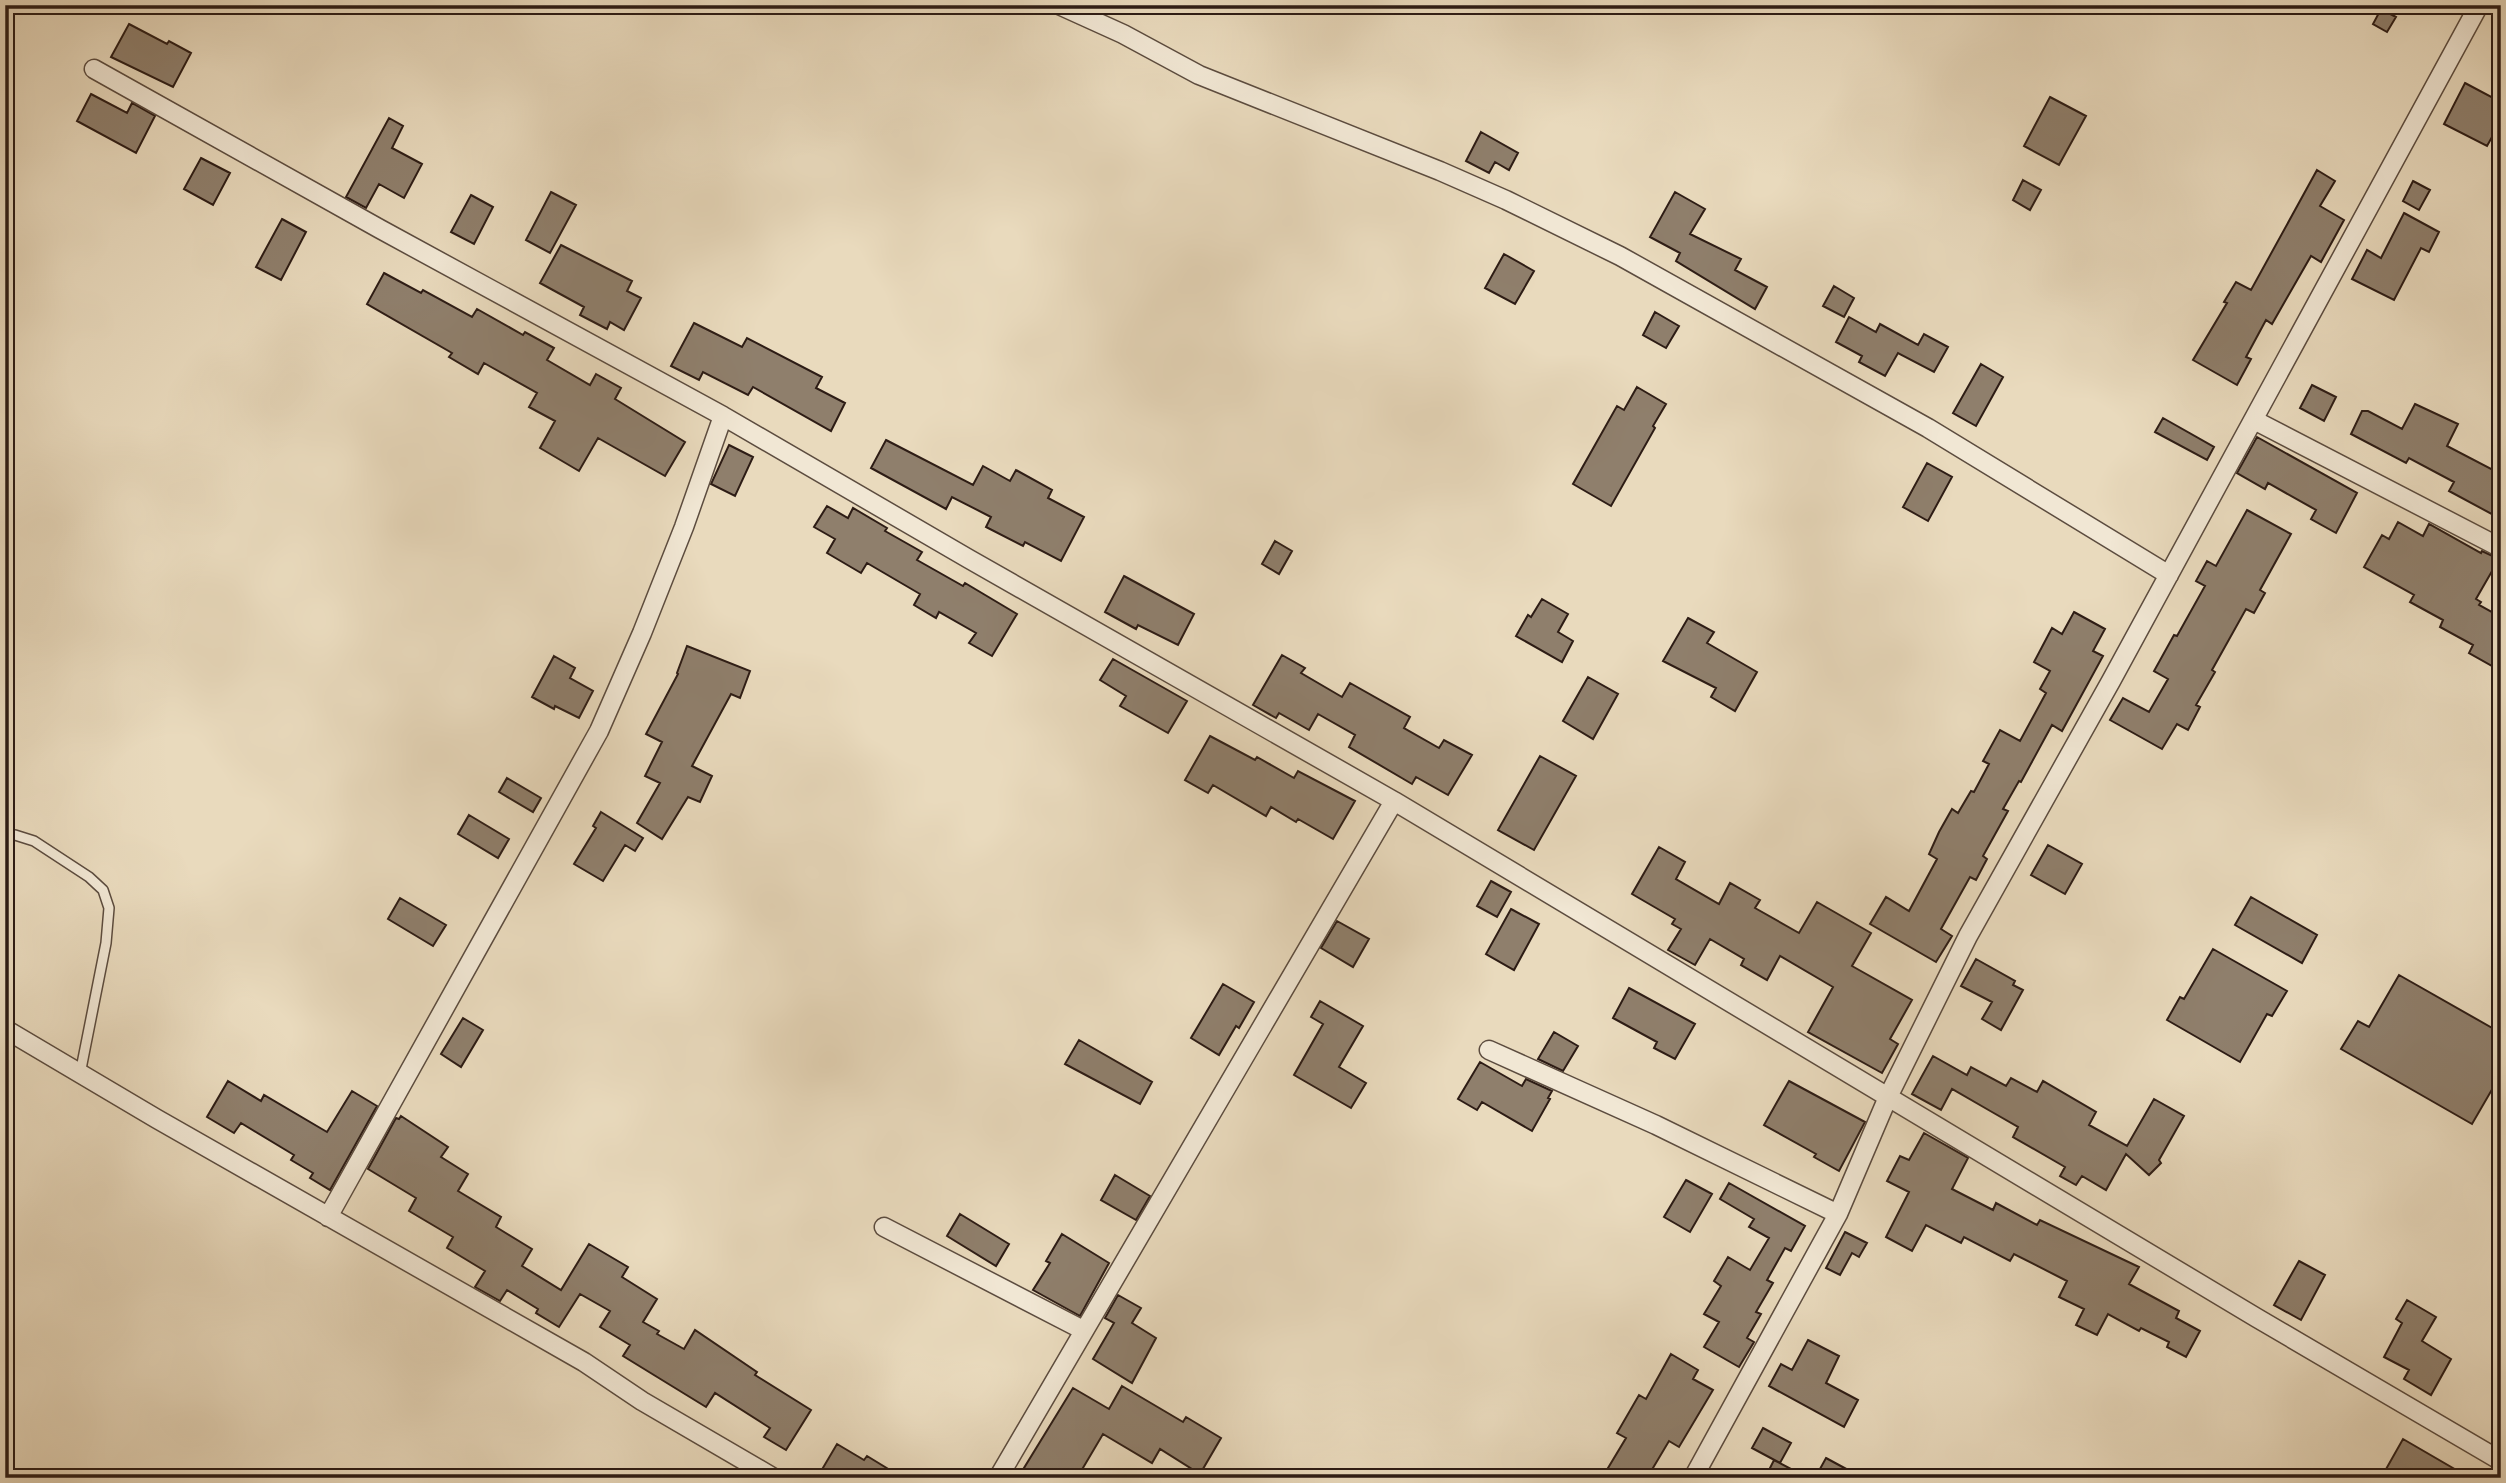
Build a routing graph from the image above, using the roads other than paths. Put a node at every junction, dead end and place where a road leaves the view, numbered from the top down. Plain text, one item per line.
1 (1059, 5) edge
2 (2479, 5) edge
3 (1083, 9) edge
4 (94, 69) dead end
5 (723, 416) junction
6 (2254, 421) junction
7 (2501, 548) edge
8 (2169, 575) junction
9 (1394, 801) junction
10 (5, 835) edge
11 (5, 1029) edge
12 (1489, 1050) dead end
13 (80, 1074) junction
14 (1888, 1097) junction
15 (1838, 1214) junction
16 (328, 1217) junction
17 (884, 1227) dead end
18 (1083, 1330) junction
19 (2501, 1461) edge
20 (774, 1478) edge
21 (998, 1478) edge
22 (1693, 1478) edge

1 - 3 street
2 - 6 street
3 - 8 street
4 - 5 street
5 - 9 street
5 - 16 street
6 - 7 street
6 - 8 street
8 - 14 street
9 - 14 street
9 - 18 street
10 - 13 lane
11 - 13 street
12 - 15 street
13 - 16 street
14 - 15 street
14 - 19 street
15 - 22 street
16 - 20 street
17 - 18 street
18 - 21 street

